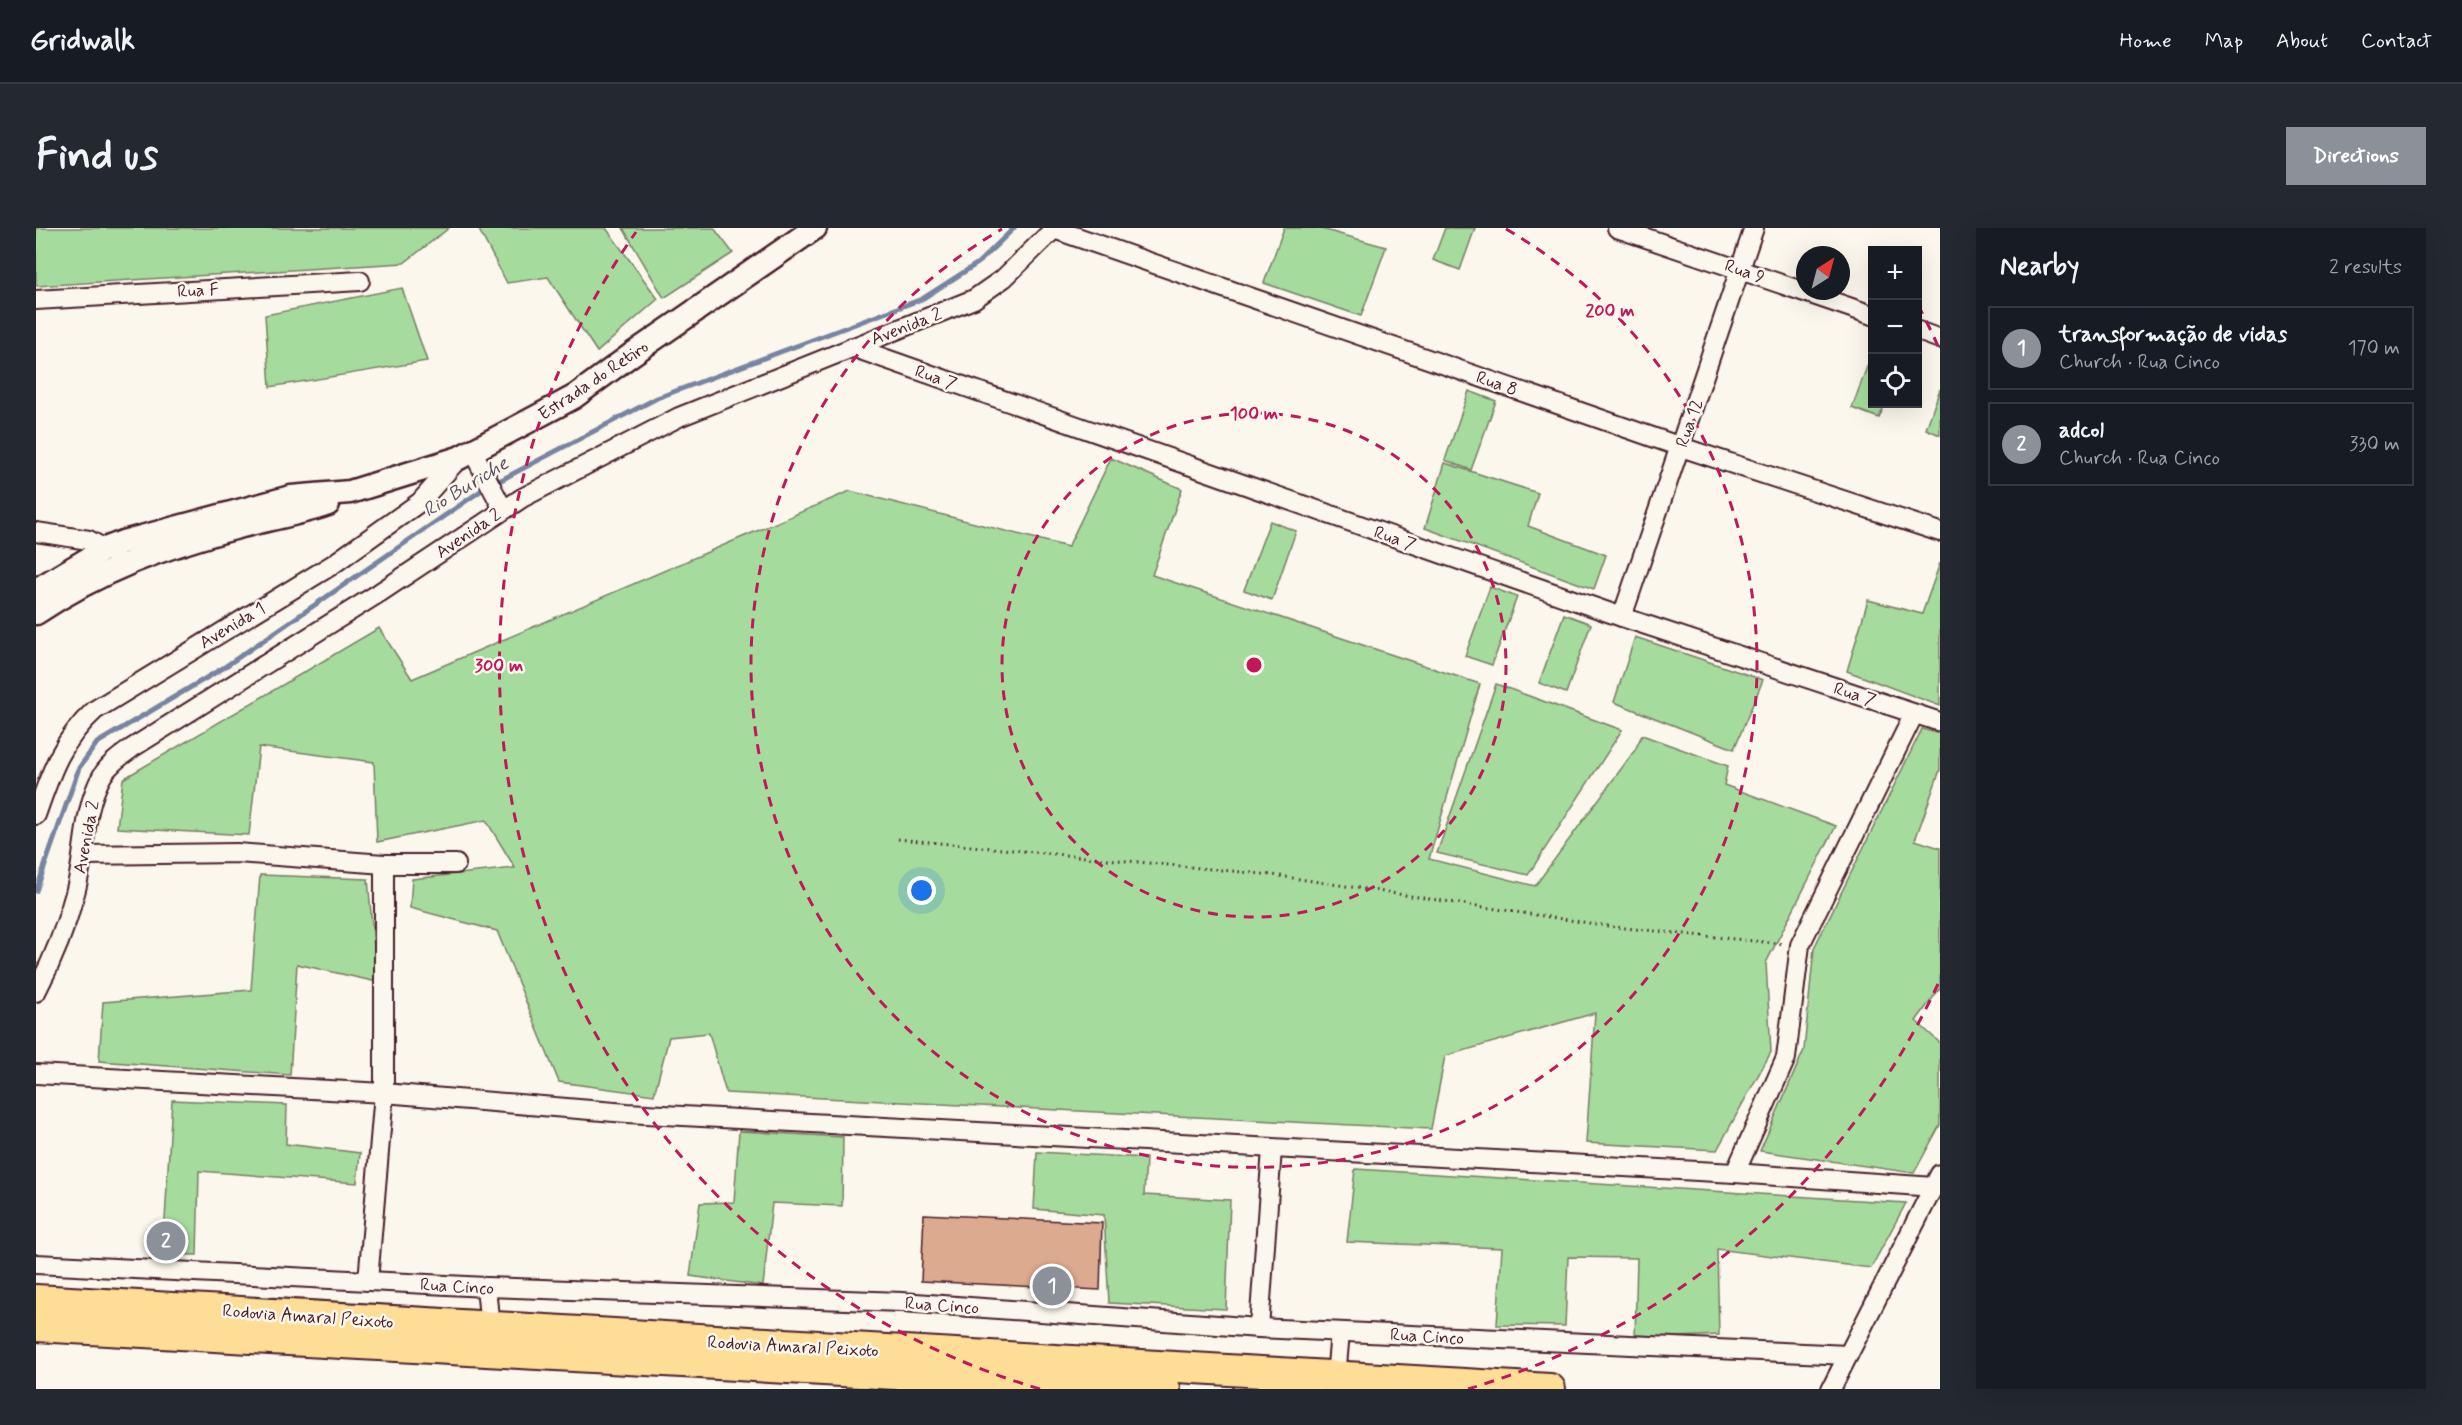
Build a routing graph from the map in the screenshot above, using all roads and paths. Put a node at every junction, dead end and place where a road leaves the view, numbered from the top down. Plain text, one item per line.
1 (815, 228) edge
2 (1055, 228) edge
3 (1617, 228) edge
4 (1754, 228) edge
5 (1741, 270) junction
6 (360, 281) dead end
7 (36, 300) edge
8 (1868, 314) edge
9 (1922, 333) edge
10 (1940, 339) edge
11 (852, 347) junction
12 (1681, 447) junction
13 (466, 455) junction
14 (350, 492) junction
15 (500, 502) junction
16 (36, 532) edge
17 (1940, 532) edge
18 (105, 549) junction
19 (125, 563) junction
20 (36, 590) edge
21 (36, 613) edge
22 (1622, 617) junction
23 (1914, 714) junction
24 (1940, 722) edge
25 (36, 814) edge
26 (898, 839) dead end
27 (83, 855) junction
28 (384, 864) junction
29 (456, 864) dead end
30 (1800, 945) junction
31 (36, 992) edge
32 (36, 1074) edge
33 (384, 1093) junction
34 (1272, 1149) junction
35 (1734, 1173) junction
36 (1937, 1180) edge
37 (36, 1264) edge
38 (368, 1281) junction
39 (486, 1287) junction
40 (36, 1299) edge
41 (36, 1326) edge
42 (490, 1328) junction
43 (1258, 1328) junction
44 (1340, 1332) junction
45 (1848, 1355) junction
46 (1336, 1377) junction
47 (1165, 1389) edge
48 (1550, 1389) edge
49 (1831, 1389) edge

1 - 13 street, Estrada do Retiro
2 - 11 street, Avenida 2
2 - 12 street, Rua 8
3 - 5 street, Rua 9
4 - 5 street, Rua 12
5 - 8 street, Rua 9
5 - 12 street, Rua 12
6 - 7 street, Rua F
9 - 10 street
11 - 15 street, Avenida 2
11 - 22 street, Rua 7
12 - 17 street, Rua 8
12 - 22 street, Rua 12
13 - 14 street, Estrada do Retiro
13 - 15 street
13 - 25 street, Avenida 1
14 - 18 street, Estrada do Retiro
14 - 19 street, Estrada do Retiro
15 - 27 street, Avenida 2
16 - 18 street
18 - 19 street
18 - 20 street, Estrada do Retiro
19 - 21 street, Estrada do Retiro
22 - 23 street, Rua 7
23 - 24 street, Rua 7
23 - 30 street
26 - 30 path
27 - 28 street
27 - 31 street, Avenida 2
28 - 29 street
28 - 33 street
30 - 35 street
32 - 33 street
33 - 34 street
33 - 38 street
34 - 35 street
34 - 43 street
35 - 36 street
36 - 45 street
37 - 38 street, Rua Cinco
38 - 39 street, Rua Cinco
39 - 42 street
39 - 43 street, Rua Cinco
40 - 42 highway, Rodovia Amaral Peixoto
41 - 47 highway, Rodovia Amaral Peixoto
42 - 46 highway, Rodovia Amaral Peixoto
43 - 44 street, Rua Cinco
44 - 45 street, Rua Cinco
44 - 46 street
45 - 49 street
46 - 48 highway, Rodovia Amaral Peixoto

